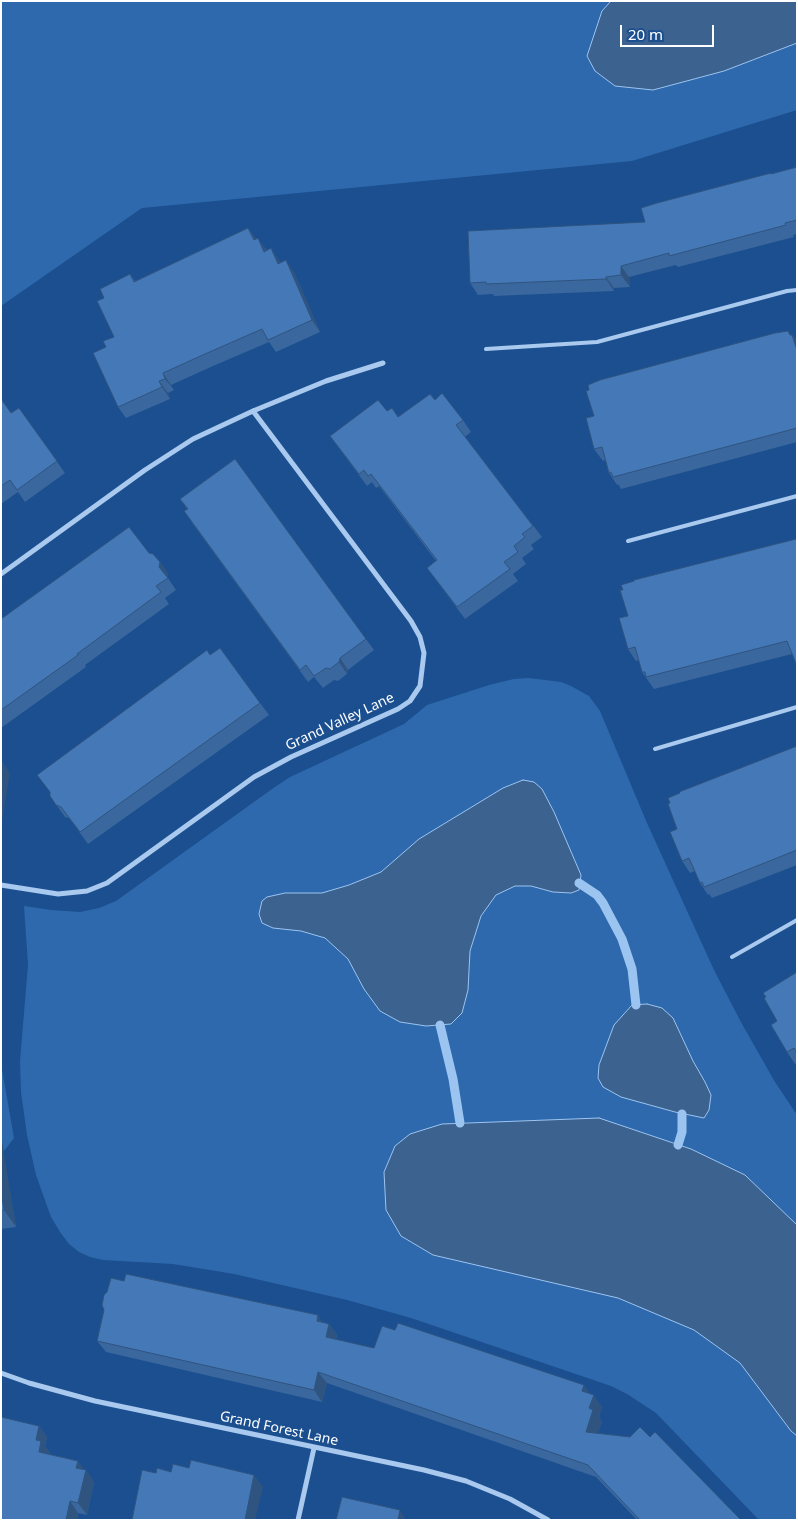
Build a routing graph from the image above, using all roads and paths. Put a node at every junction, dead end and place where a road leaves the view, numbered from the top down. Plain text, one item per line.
1 (797, 290) edge
2 (486, 349) dead end
3 (383, 363) dead end
4 (253, 411) junction
5 (797, 496) edge
6 (628, 541) dead end
7 (1, 574) edge
8 (797, 707) edge
9 (655, 749) dead end
10 (1, 885) edge
11 (797, 920) edge
12 (732, 957) dead end
13 (1, 1373) edge
14 (314, 1448) junction
15 (298, 1520) edge
16 (548, 1520) edge

1 - 2 lane
3 - 4 street
4 - 7 street
4 - 10 street, Grand Valley Lane
5 - 6 lane
8 - 9 lane
11 - 12 lane
13 - 14 street, Grand Forest Lane
14 - 15 street
14 - 16 street, Grand Forest Lane

